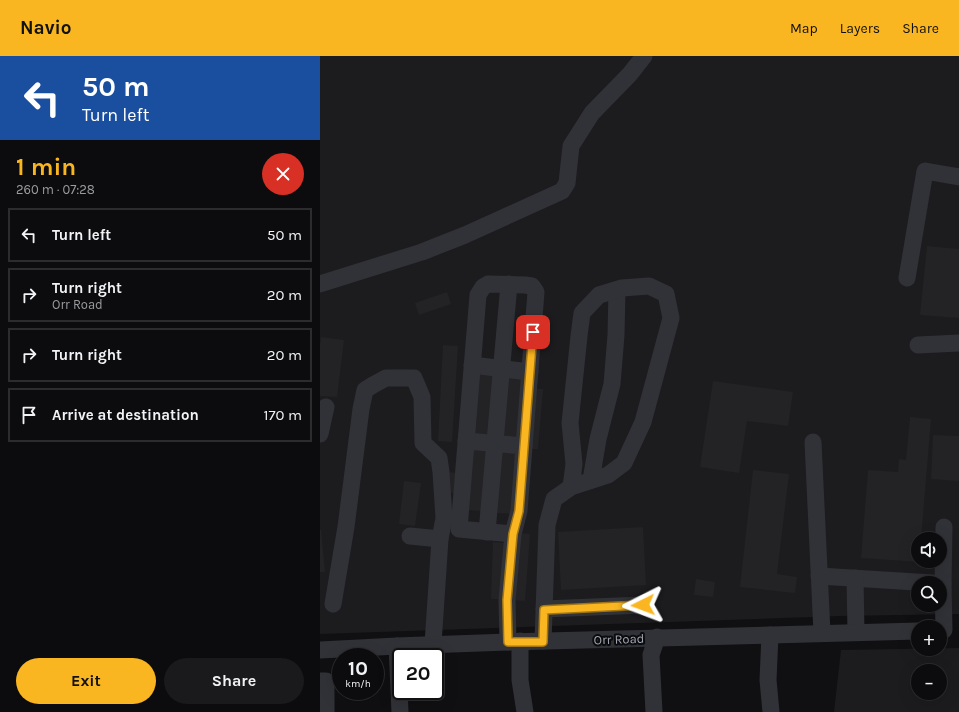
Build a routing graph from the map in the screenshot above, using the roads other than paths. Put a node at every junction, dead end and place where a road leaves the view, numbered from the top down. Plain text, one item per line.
1 (644, 56) edge
2 (959, 177) edge
3 (907, 278) dead end
4 (320, 284) edge
5 (509, 284) junction
6 (616, 290) junction
7 (959, 343) edge
8 (918, 345) dead end
9 (472, 365) junction
10 (502, 368) junction
11 (530, 372) junction
12 (326, 407) dead end
13 (320, 434) edge
14 (466, 441) junction
15 (814, 442) dead end
16 (495, 443) junction
17 (524, 446) junction
18 (591, 480) junction
19 (571, 487) junction
20 (944, 527) dead end
21 (487, 532) junction
22 (513, 534) junction
23 (410, 536) dead end
24 (440, 539) junction
25 (819, 576) junction
26 (939, 576) edge
27 (854, 578) junction
28 (911, 581) edge
29 (333, 604) dead end
30 (643, 605) dead end
31 (544, 610) junction
32 (944, 612) edge
33 (948, 630) edge
34 (911, 631) edge
35 (856, 632) junction
36 (822, 633) junction
37 (770, 635) junction
38 (657, 637) junction
39 (514, 642) junction
40 (543, 642) junction
41 (433, 644) junction
42 (397, 646) junction
43 (320, 650) edge
44 (320, 681) edge
45 (326, 712) edge
46 (400, 712) edge
47 (525, 712) edge
48 (654, 712) edge
49 (771, 712) edge

1 - 4 street
2 - 3 street
5 - 9 street
5 - 10 street
5 - 11 street
6 - 18 street
6 - 18 street
6 - 19 street
7 - 8 street
9 - 10 street
9 - 14 street
10 - 11 street
10 - 16 street
11 - 17 street
12 - 13 street
14 - 16 street
14 - 21 street
15 - 25 street
16 - 17 street
16 - 21 street
17 - 22 street
18 - 19 street
19 - 31 street
20 - 26 street
21 - 22 street
22 - 39 street
23 - 24 street
24 - 29 street
24 - 41 street
25 - 27 street
25 - 36 street
27 - 28 street
27 - 35 street
30 - 31 street
31 - 40 street
32 - 33 street
34 - 35 street, Orr Road
35 - 36 street, Orr Road
36 - 37 street, Orr Road
37 - 38 street, Orr Road
37 - 49 street
38 - 40 street, Orr Road
38 - 48 street
39 - 40 street, Orr Road
39 - 41 street, Orr Road
39 - 47 street
41 - 42 street, Orr Road
42 - 43 street, Orr Road
42 - 46 street
44 - 45 street

